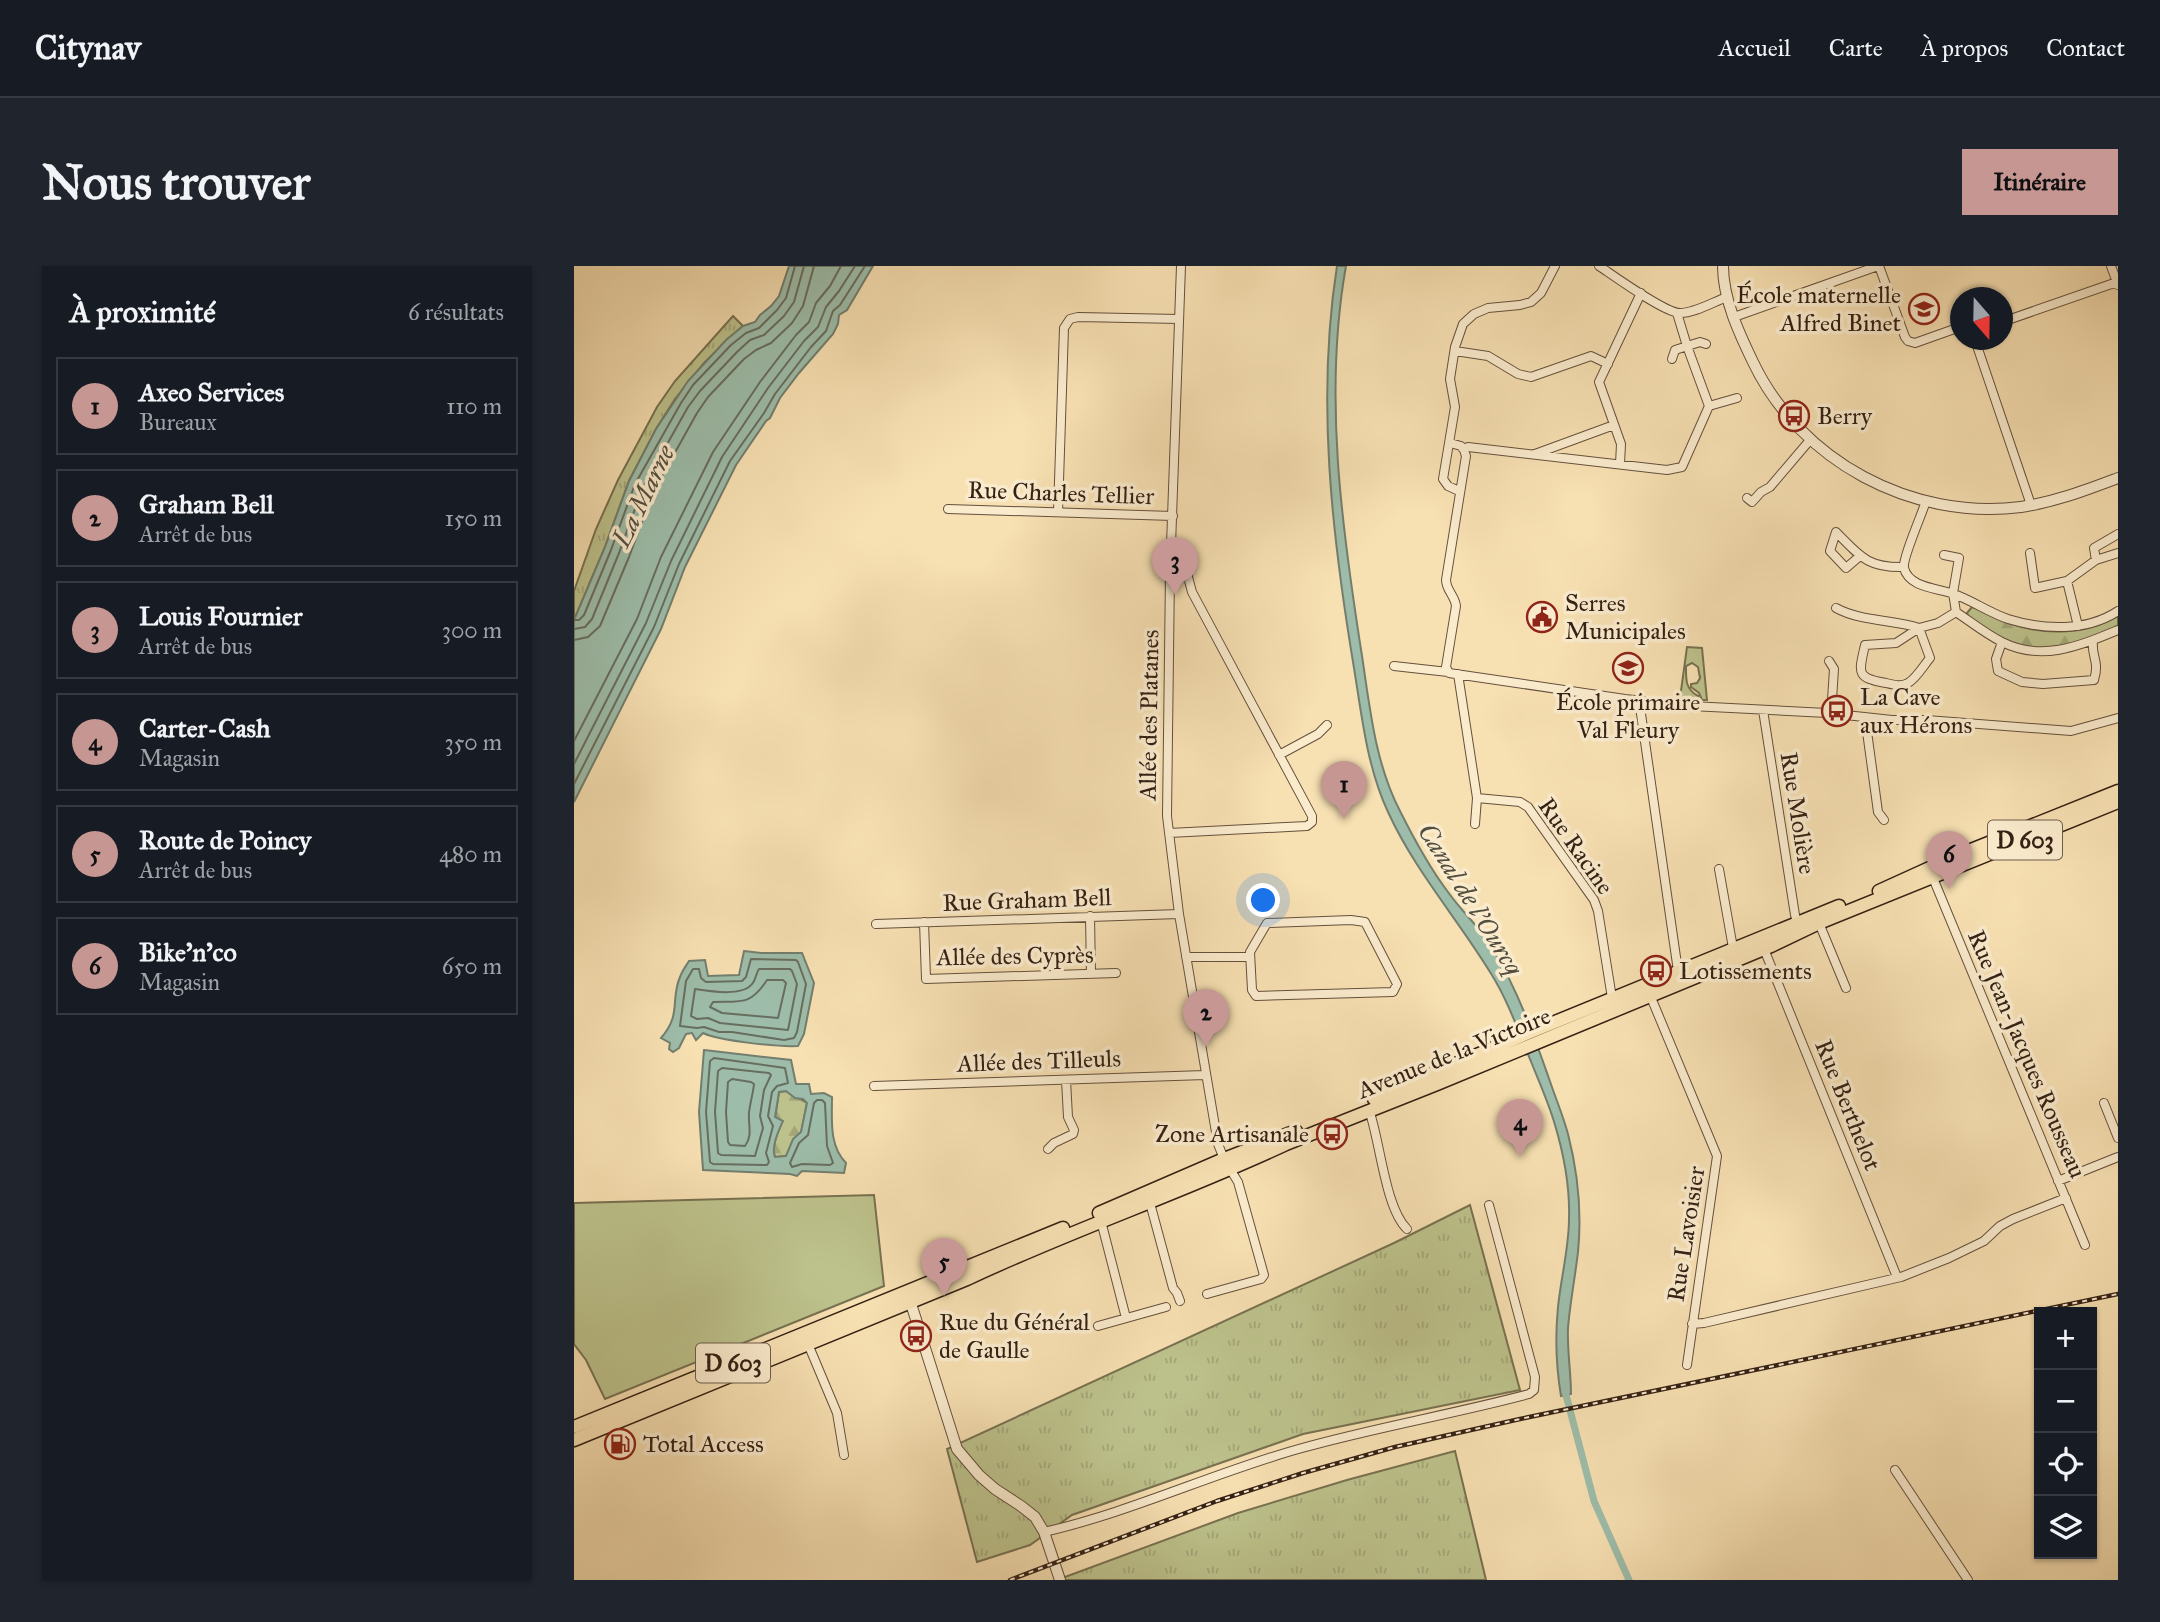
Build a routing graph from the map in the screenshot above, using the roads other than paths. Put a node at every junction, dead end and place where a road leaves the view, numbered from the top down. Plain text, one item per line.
1 (1181, 266) edge
2 (1555, 266) edge
3 (1599, 266) edge
4 (1723, 266) edge
5 (1879, 266) edge
6 (2111, 266) edge
7 (2117, 283) edge
8 (1642, 293) junction
9 (1727, 297) junction
10 (1678, 313) junction
11 (1734, 317) junction
12 (1179, 319) junction
13 (2013, 319) edge
14 (1950, 331) edge
15 (1706, 344) dead end
16 (1687, 346) junction
17 (1978, 350) edge
18 (1455, 351) junction
19 (1672, 359) dead end
20 (1608, 364) junction
21 (1737, 398) dead end
22 (1709, 406) junction
23 (1614, 425) junction
24 (1810, 440) junction
25 (1450, 443) junction
26 (1464, 450) junction
27 (1532, 455) junction
28 (1620, 464) junction
29 (2118, 478) edge
30 (1459, 491) junction
31 (1747, 498) dead end
32 (1926, 502) junction
33 (2031, 505) junction
34 (948, 509) dead end
35 (1058, 512) junction
36 (1173, 516) junction
37 (2118, 534) edge
38 (2030, 553) dead end
39 (2118, 553) edge
40 (1944, 555) dead end
41 (1860, 556) dead end
42 (2096, 560) junction
43 (1903, 567) junction
44 (1170, 573) junction
45 (2067, 581) junction
46 (1953, 593) junction
47 (1836, 608) dead end
48 (2118, 611) edge
49 (1956, 612) junction
50 (2078, 626) junction
51 (1919, 628) junction
52 (2118, 630) edge
53 (2093, 640) junction
54 (2002, 642) junction
55 (1829, 661) dead end
56 (1394, 666) dead end
57 (1448, 672) junction
58 (1458, 674) junction
59 (1639, 700) junction
60 (1763, 710) junction
61 (1831, 715) junction
62 (1865, 717) junction
63 (2118, 718) edge
64 (1327, 725) dead end
65 (1279, 755) junction
66 (2118, 791) edge
67 (1477, 798) junction
68 (2118, 802) edge
69 (1884, 820) dead end
70 (1475, 824) dead end
71 (1169, 833) junction
72 (1719, 869) dead end
73 (1933, 878) junction
74 (1179, 914) junction
75 (1090, 916) junction
76 (923, 922) junction
77 (1797, 922) junction
78 (1819, 923) junction
79 (876, 924) dead end
80 (1733, 948) junction
81 (1763, 949) junction
82 (1186, 957) junction
83 (1250, 957) junction
84 (1678, 971) junction
85 (1116, 973) dead end
86 (1090, 974) junction
87 (1846, 988) dead end
88 (1650, 995) junction
89 (1612, 998) junction
90 (1538, 1033) junction
91 (1516, 1044) junction
92 (1205, 1075) junction
93 (1066, 1080) junction
94 (874, 1086) dead end
95 (2104, 1103) dead end
96 (1369, 1110) junction
97 (2118, 1138) edge
98 (1048, 1149) dead end
99 (2118, 1157) edge
100 (1227, 1164) junction
101 (2058, 1181) junction
102 (2066, 1198) junction
103 (1150, 1203) junction
104 (1489, 1205) dead end
105 (1101, 1221) junction
106 (1407, 1229) dead end
107 (2085, 1245) dead end
108 (962, 1268) junction
109 (1897, 1276) junction
110 (1207, 1294) dead end
111 (890, 1297) junction
112 (1180, 1301) dead end
113 (910, 1302) junction
114 (1166, 1307) dead end
115 (1694, 1310) junction
116 (1126, 1318) junction
117 (1704, 1323) junction
118 (1692, 1324) junction
119 (1098, 1326) dead end
120 (808, 1344) junction
121 (1687, 1366) dead end
122 (574, 1427) edge
123 (574, 1440) edge
124 (845, 1455) dead end
125 (1895, 1470) dead end
126 (1044, 1532) junction
127 (1060, 1580) edge
128 (1968, 1580) edge

1 - 12 street, Allée des Platanes
2 - 18 street
3 - 8 street
4 - 9 street
5 - 11 street
5 - 14 street
6 - 7 street
7 - 13 street
8 - 10 street
8 - 20 street
9 - 10 street
9 - 11 street
10 - 16 street
11 - 24 street
12 - 35 street
12 - 36 street, Allée des Platanes
15 - 16 street
16 - 19 street
16 - 22 street
17 - 33 street
18 - 20 street
18 - 25 street
20 - 23 street
21 - 22 street
22 - 28 street
23 - 27 street
23 - 28 street
24 - 31 street
24 - 32 street
25 - 26 street
25 - 30 street
26 - 27 street
26 - 30 street
27 - 28 street
29 - 33 street
30 - 57 street
32 - 33 street
32 - 43 street
34 - 35 street, Rue Charles Tellier
35 - 36 street, Rue Charles Tellier
36 - 44 street, Allée des Platanes
37 - 42 street
38 - 45 street
39 - 42 street
40 - 46 street
41 - 43 street
42 - 45 street
43 - 46 street
44 - 65 street
44 - 71 street, Allée des Platanes
45 - 50 street
46 - 49 street
46 - 50 street
47 - 51 street
48 - 50 street
49 - 51 street
49 - 54 street
51 - 51 street
52 - 53 street
53 - 54 street
53 - 54 street
55 - 61 street
56 - 57 street
57 - 58 street
58 - 59 street
58 - 67 street
59 - 60 street
59 - 84 street
60 - 61 street
60 - 77 street, Rue Molière
61 - 62 street
62 - 63 street
62 - 69 street
64 - 65 street
65 - 71 street
66 - 77 main road, Avenue de la Victoire / D 603
67 - 70 street
67 - 89 street, Rue Racine
68 - 73 main road, Avenue de la Victoire / D 603
71 - 74 street, Allée des Platanes
72 - 80 street
73 - 78 main road, Avenue de la Victoire / D 603
73 - 101 street, Rue Jean-Jacques Rousseau
74 - 75 street, Rue Graham Bell
74 - 82 street, Allée des Platanes
75 - 76 street, Rue Graham Bell
75 - 86 street
76 - 79 street, Rue Graham Bell
76 - 86 street, Allée des Cyprès
77 - 80 main road, Avenue de la Victoire / D 603
78 - 81 main road, Avenue de la Victoire / D 603
78 - 87 street
80 - 84 main road, Avenue de la Victoire / D 603
81 - 88 main road, Avenue de la Victoire / D 603
81 - 109 street, Rue Berthelot
82 - 83 street
82 - 92 street, Allée des Platanes
83 - 83 street
84 - 89 main road, Avenue de la Victoire / D 603
85 - 86 street, Allée des Cyprès
88 - 90 main road, Avenue de la Victoire / D 603
88 - 115 street, Rue Lavoisier
89 - 90 main road, Avenue de la Victoire / D 603
90 - 91 main road, Avenue de la Victoire / D 603
91 - 96 main road, Avenue de la Victoire / D 603
91 - 100 main road, Avenue de la Victoire / D 603
92 - 93 street, Allée des Tilleuls
92 - 100 street, Allée des Platanes
93 - 94 street, Allée des Tilleuls
93 - 98 street
95 - 97 street
96 - 100 main road, Avenue de la Victoire / D 603
96 - 106 street
99 - 101 street
100 - 103 main road, Avenue de la Victoire / D 603
100 - 108 main road, Avenue de la Victoire / D 603
100 - 110 street, Allée des Platanes
101 - 102 street, Rue Jean-Jacques Rousseau
102 - 107 street, Rue Jean-Jacques Rousseau
102 - 109 street
103 - 105 main road, Avenue de la Victoire / D 603
103 - 112 street
104 - 126 street
105 - 113 main road, Avenue de la Victoire / D 603
105 - 116 street
108 - 111 main road, Avenue de la Victoire / D 603
108 - 113 street
109 - 117 street
111 - 113 street
111 - 122 main road, Avenue de la Victoire / D 603
113 - 120 main road, Avenue de la Victoire / D 603
113 - 126 street
114 - 116 street
115 - 117 street
115 - 118 street, Rue Lavoisier
116 - 119 street
117 - 118 street
118 - 121 street, Rue Lavoisier
120 - 123 main road, Avenue de la Victoire / D 603
120 - 124 street
125 - 128 street
126 - 127 street

